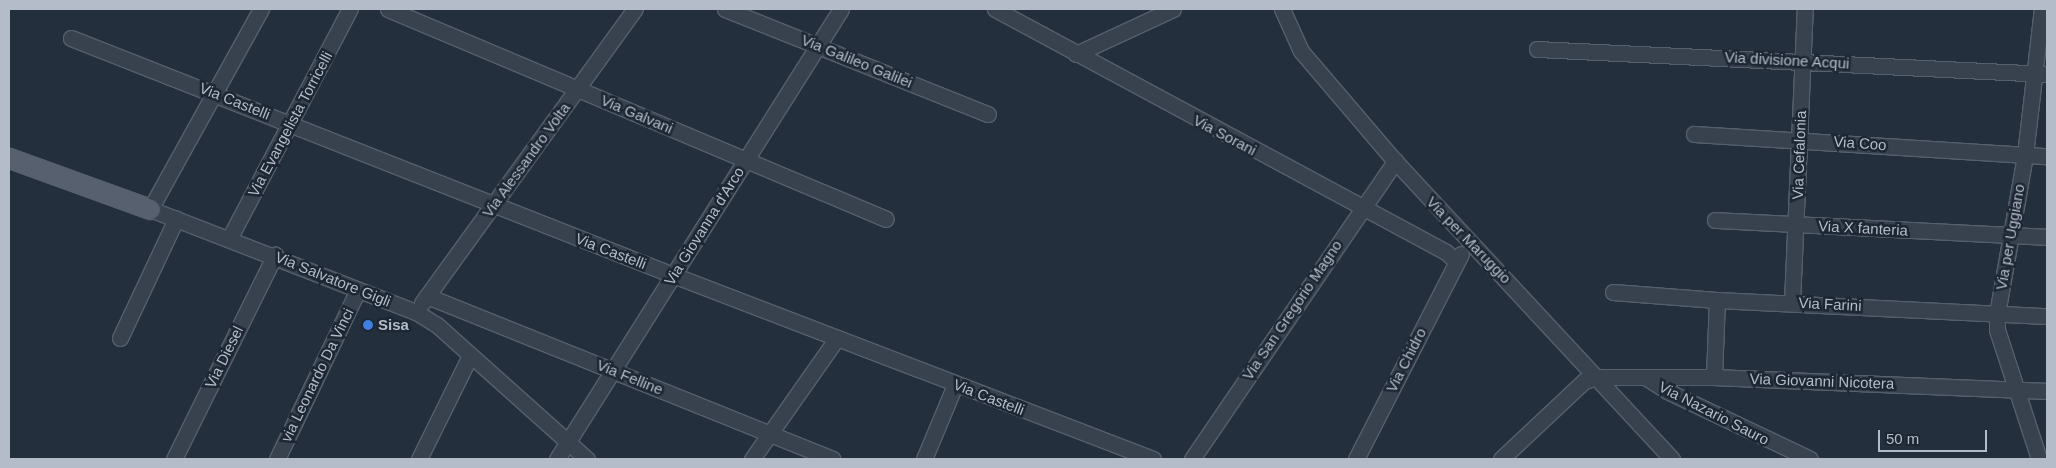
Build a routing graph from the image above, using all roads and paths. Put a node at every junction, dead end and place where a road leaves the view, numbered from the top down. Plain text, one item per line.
1 (262, 9) edge
2 (350, 9) edge
3 (388, 9) edge
4 (635, 9) edge
5 (725, 9) edge
6 (841, 9) edge
7 (995, 9) edge
8 (1173, 9) edge
9 (1282, 9) edge
10 (1805, 9) edge
11 (2042, 9) edge
12 (71, 38) dead end
13 (818, 45) junction
14 (1537, 49) dead end
15 (1076, 54) junction
16 (1803, 60) junction
17 (2042, 74) edge
18 (577, 89) junction
19 (214, 93) junction
20 (988, 114) dead end
21 (290, 123) junction
22 (1694, 134) dead end
23 (1799, 139) junction
24 (2025, 155) junction
25 (2047, 156) edge
26 (9, 158) edge
27 (746, 160) junction
28 (1395, 161) junction
29 (494, 205) junction
30 (1361, 208) junction
31 (150, 209) junction
32 (886, 218) dead end
33 (176, 219) junction
34 (1715, 220) dead end
35 (1796, 224) junction
36 (2011, 236) junction
37 (2047, 237) edge
38 (229, 238) junction
39 (1471, 244) junction
40 (275, 255) junction
41 (1456, 261) junction
42 (673, 275) junction
43 (358, 290) junction
44 (1612, 292) dead end
45 (427, 296) junction
46 (1717, 300) junction
47 (1792, 302) junction
48 (416, 312) junction
49 (1997, 314) junction
50 (2047, 316) edge
51 (120, 338) dead end
52 (837, 338) junction
53 (470, 356) junction
54 (611, 369) junction
55 (1714, 376) junction
56 (1598, 377) junction
57 (1645, 378) junction
58 (955, 385) junction
59 (2019, 390) junction
60 (2047, 391) edge
61 (770, 434) junction
62 (566, 442) junction
63 (174, 459) edge
64 (277, 459) edge
65 (419, 459) edge
66 (557, 459) edge
67 (587, 459) edge
68 (752, 459) edge
69 (833, 459) edge
70 (924, 459) edge
71 (1153, 459) edge
72 (1192, 459) edge
73 (1356, 459) edge
74 (1501, 459) edge
75 (1672, 459) edge
76 (1810, 459) edge
77 (2039, 459) edge

1 - 19 street
2 - 21 street, Via Evangelista Torricelli
3 - 18 street, Via Galvani
4 - 18 street, Via Alessandro Volta
5 - 13 street, Via Galileo Galilei
6 - 13 street, Via Giovanna d'Arco
7 - 15 street, Via Sorani
8 - 15 street
9 - 28 street, Via per Maruggio
10 - 16 street, Via Cefalonia
11 - 17 street, Via per Uggiano
12 - 19 street, Via Castelli
13 - 20 street, Via Galileo Galilei
13 - 27 street, Via Giovanna d'Arco
14 - 16 street, Via divisione Acqui
15 - 30 street, Via Sorani
16 - 17 street, Via divisione Acqui
16 - 23 street, Via Cefalonia
17 - 24 street, Via per Uggiano
18 - 27 street, Via Galvani
18 - 29 street, Via Alessandro Volta
19 - 21 street, Via Castelli
19 - 31 street
21 - 29 street, Via Castelli
21 - 38 street, Via Evangelista Torricelli
22 - 23 street, Via Coo
23 - 24 street, Via Coo
23 - 35 street, Via Cefalonia
24 - 25 street, Via Coo
24 - 36 street, Via per Uggiano
26 - 31 main road
27 - 32 street, Via Galvani
27 - 42 street, Via Giovanna d'Arco
28 - 30 street, Via San Gregorio Magno
28 - 39 street, Via per Maruggio
29 - 42 street, Via Castelli
29 - 45 street, Via Alessandro Volta
30 - 41 street, Via Sorani
30 - 72 street, Via San Gregorio Magno
31 - 33 street, Via Salvatore Gigli
33 - 38 street, Via Salvatore Gigli
33 - 51 street
34 - 35 street, Via X fanteria
35 - 36 street, Via X fanteria
35 - 47 street, Via Cefalonia
36 - 37 street, Via X fanteria
36 - 49 street, Via per Uggiano
38 - 40 street, Via Salvatore Gigli
39 - 41 street, Via Chidro
39 - 56 street, Via per Maruggio
40 - 43 street, Via Salvatore Gigli
40 - 63 street, Via Diesel
41 - 73 street, Via Chidro
42 - 52 street, Via Castelli
42 - 54 street, Via Giovanna d'Arco
43 - 48 street, Via Salvatore Gigli
43 - 64 street, via Leonardo Da Vinci
44 - 46 street, Via Farini
45 - 48 street, Via Alessandro Volta
45 - 54 street, Via Felline
46 - 47 street, Via Farini
46 - 55 street
47 - 49 street, Via Farini
48 - 53 street, Via Salvatore Gigli
49 - 50 street, Via Farini
49 - 59 street, Via per Uggiano
52 - 58 street, Via Castelli
52 - 61 street
53 - 62 street, Via Salvatore Gigli
53 - 65 street
54 - 61 street, Via Felline
54 - 62 street, Via Giovanna d'Arco
55 - 57 street, Via Giovanni Nicotera
55 - 59 street, Via Giovanni Nicotera
56 - 57 street, Via Giovanni Nicotera
56 - 74 street
56 - 75 street, Via per Maruggio
57 - 76 street, Via Nazario Sauro
58 - 70 street
58 - 71 street, Via Castelli
59 - 60 street, Via Giovanni Nicotera
59 - 77 street, Via per Uggiano
61 - 68 street
61 - 69 street, Via Felline
62 - 66 street, Via Giovanna d'Arco
62 - 67 street, Via Salvatore Gigli

